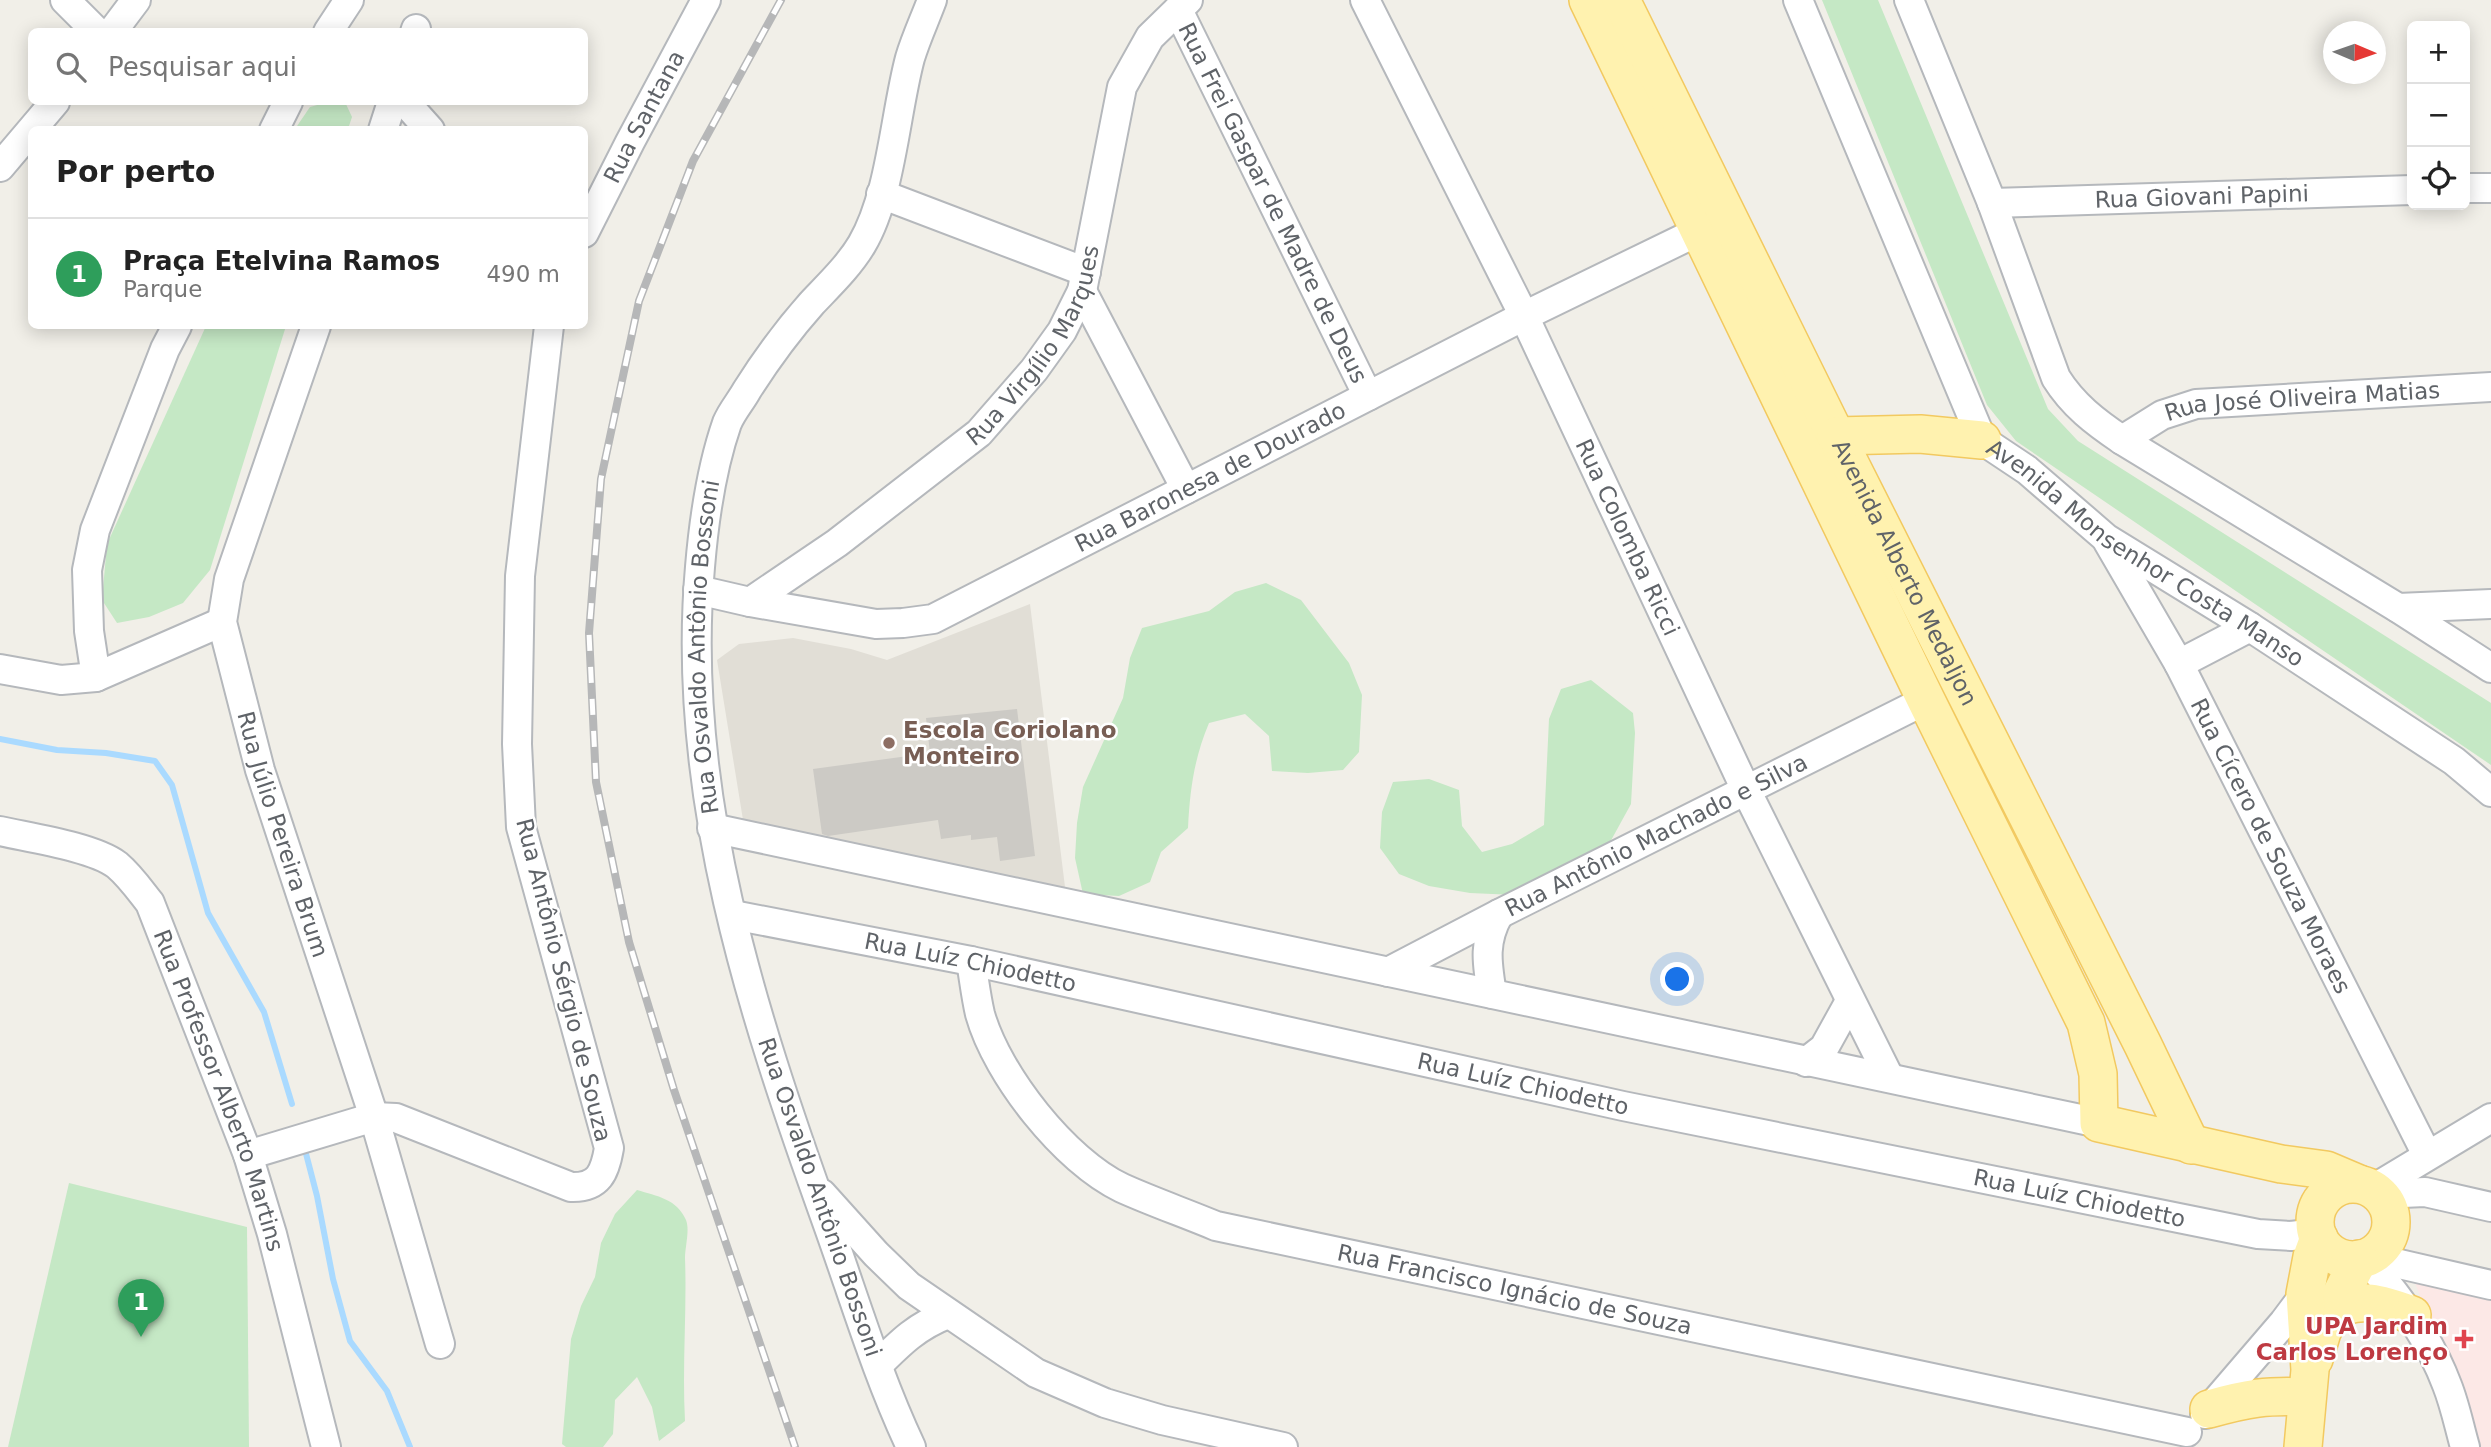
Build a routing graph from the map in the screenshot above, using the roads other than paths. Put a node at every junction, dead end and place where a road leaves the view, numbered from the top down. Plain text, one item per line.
1 (65, 0) edge
2 (136, 0) edge
3 (349, 0) edge
4 (706, 0) edge
5 (932, 0) edge
6 (1365, 0) edge
7 (1588, 0) edge
8 (1621, 0) edge
9 (1798, 0) edge
10 (1909, 0) edge
11 (1183, 5) edge
12 (93, 28) edge
13 (115, 28) edge
14 (331, 28) edge
15 (52, 105) edge
16 (286, 105) edge
17 (391, 105) edge
18 (408, 105) edge
19 (35, 126) edge
20 (276, 126) edge
21 (384, 126) edge
22 (426, 126) edge
23 (28, 134) edge
24 (0, 167) edge
25 (2470, 188) edge
26 (2491, 188) edge
27 (2407, 190) edge
28 (881, 194) junction
29 (1992, 203) junction
30 (588, 225) edge
31 (1701, 230) junction
32 (1084, 282) junction
33 (1524, 316) junction
34 (175, 329) edge
35 (315, 329) edge
36 (549, 329) edge
37 (2491, 387) edge
38 (1368, 396) junction
39 (1836, 436) junction
40 (1982, 440) junction
41 (2122, 440) junction
42 (1186, 489) junction
43 (2107, 539) junction
44 (698, 590) junction
45 (750, 602) junction
46 (2491, 604) edge
47 (2398, 608) junction
48 (222, 622) junction
49 (2250, 627) junction
50 (2179, 664) junction
51 (2491, 668) edge
52 (0, 669) edge
53 (96, 677) junction
54 (1926, 701) junction
55 (1746, 790) junction
56 (2491, 792) edge
57 (712, 828) junction
58 (0, 831) edge
59 (1499, 914) junction
60 (733, 915) junction
61 (971, 961) junction
62 (1388, 972) junction
63 (1492, 994) junction
64 (1850, 1001) junction
65 (1806, 1062) junction
66 (1889, 1077) junction
67 (374, 1117) junction
68 (2491, 1118) edge
69 (2099, 1123) junction
70 (2191, 1145) junction
71 (248, 1155) junction
72 (2427, 1155) junction
73 (2281, 1164) junction
74 (813, 1184) junction
75 (2371, 1189) junction
76 (2491, 1207) edge
77 (2318, 1226) junction
78 (2364, 1258) junction
79 (2491, 1285) edge
80 (2318, 1304) junction
81 (948, 1314) junction
82 (2412, 1315) junction
83 (440, 1344) dead end
84 (878, 1365) junction
85 (2309, 1383) junction
86 (2190, 1430) edge
87 (326, 1447) edge
88 (911, 1447) edge
89 (1283, 1447) edge
90 (2302, 1447) edge
91 (2465, 1447) edge

1 - 12 street
2 - 13 street
3 - 14 street
4 - 30 street, Rua Santana
5 - 28 street, Rua Osvaldo Antônio Bossoni
6 - 33 street, Rua Colomba Ricci
7 - 31 main road, Avenida Alberto Medaljon
8 - 39 main road, Avenida Alberto Medaljon
9 - 40 street, Avenida Monsenhor Costa Manso
10 - 29 street
11 - 32 street, Rua Virgílio Marques
11 - 38 street, Rua Frei Gaspar de Madre de Deus
15 - 19 street
16 - 20 street
17 - 21 street
18 - 22 street
23 - 24 street
25 - 26 street
27 - 29 street, Rua Giovani Papini
28 - 32 street
28 - 44 street, Rua Osvaldo Antônio Bossoni
29 - 41 street
31 - 33 street, Rua Baronesa de Dourado
31 - 54 main road, Avenida Alberto Medaljon
32 - 42 street
32 - 45 street, Rua Virgílio Marques
33 - 38 street, Rua Baronesa de Dourado
33 - 55 street, Rua Colomba Ricci
34 - 53 street
35 - 48 street, Rua Júlio Pereira Brum
36 - 67 street, Rua Antônio Sérgio de Souza
37 - 41 street, Rua José Oliveira Matias
38 - 42 street, Rua Baronesa de Dourado
39 - 40 main road
39 - 70 main road, Avenida Alberto Medaljon
40 - 43 street, Avenida Monsenhor Costa Manso
41 - 47 street
42 - 45 street, Rua Baronesa de Dourado
43 - 49 street, Avenida Monsenhor Costa Manso
43 - 50 street, Rua Cícero de Souza Moraes
44 - 45 street, Rua Baronesa de Dourado
44 - 57 street, Rua Osvaldo Antônio Bossoni
46 - 47 street
47 - 51 street
48 - 53 street
48 - 67 street, Rua Júlio Pereira Brum
49 - 50 street
49 - 56 street, Avenida Monsenhor Costa Manso
50 - 72 street, Rua Cícero de Souza Moraes
52 - 53 street
54 - 55 street, Rua Antônio Machado e Silva
54 - 69 main road, Avenida Alberto Medaljon
55 - 59 street, Rua Antônio Machado e Silva
55 - 64 street, Rua Colomba Ricci
57 - 60 street, Rua Osvaldo Antônio Bossoni
57 - 62 street
58 - 71 street, Rua Professor Alberto Martins
59 - 62 street, Rua Antônio Machado e Silva
59 - 63 street
60 - 61 street, Rua Luíz Chiodetto
60 - 74 street, Rua Osvaldo Antônio Bossoni
61 - 77 street, Rua Luíz Chiodetto
61 - 86 street, Rua Francisco Ignácio de Souza
62 - 63 street
63 - 65 street
64 - 65 street
64 - 66 street, Rua Colomba Ricci
65 - 66 street
66 - 69 street
67 - 71 street, Rua Antônio Sérgio de Souza
67 - 83 street, Rua Júlio Pereira Brum
68 - 72 street
69 - 70 main road
70 - 73 main road
71 - 87 street, Rua Professor Alberto Martins
72 - 75 street
73 - 75 main road
73 - 77 main road
74 - 81 street
74 - 84 street, Rua Osvaldo Antônio Bossoni
75 - 76 street
75 - 77 main road
75 - 78 main road
77 - 78 main road
77 - 80 main road
78 - 79 street
78 - 80 main road
78 - 82 street
80 - 82 main road
80 - 85 main road
80 - 86 street
81 - 84 street
81 - 89 street
82 - 91 street
84 - 88 street, Rua Osvaldo Antônio Bossoni
85 - 86 main road
85 - 90 main road

